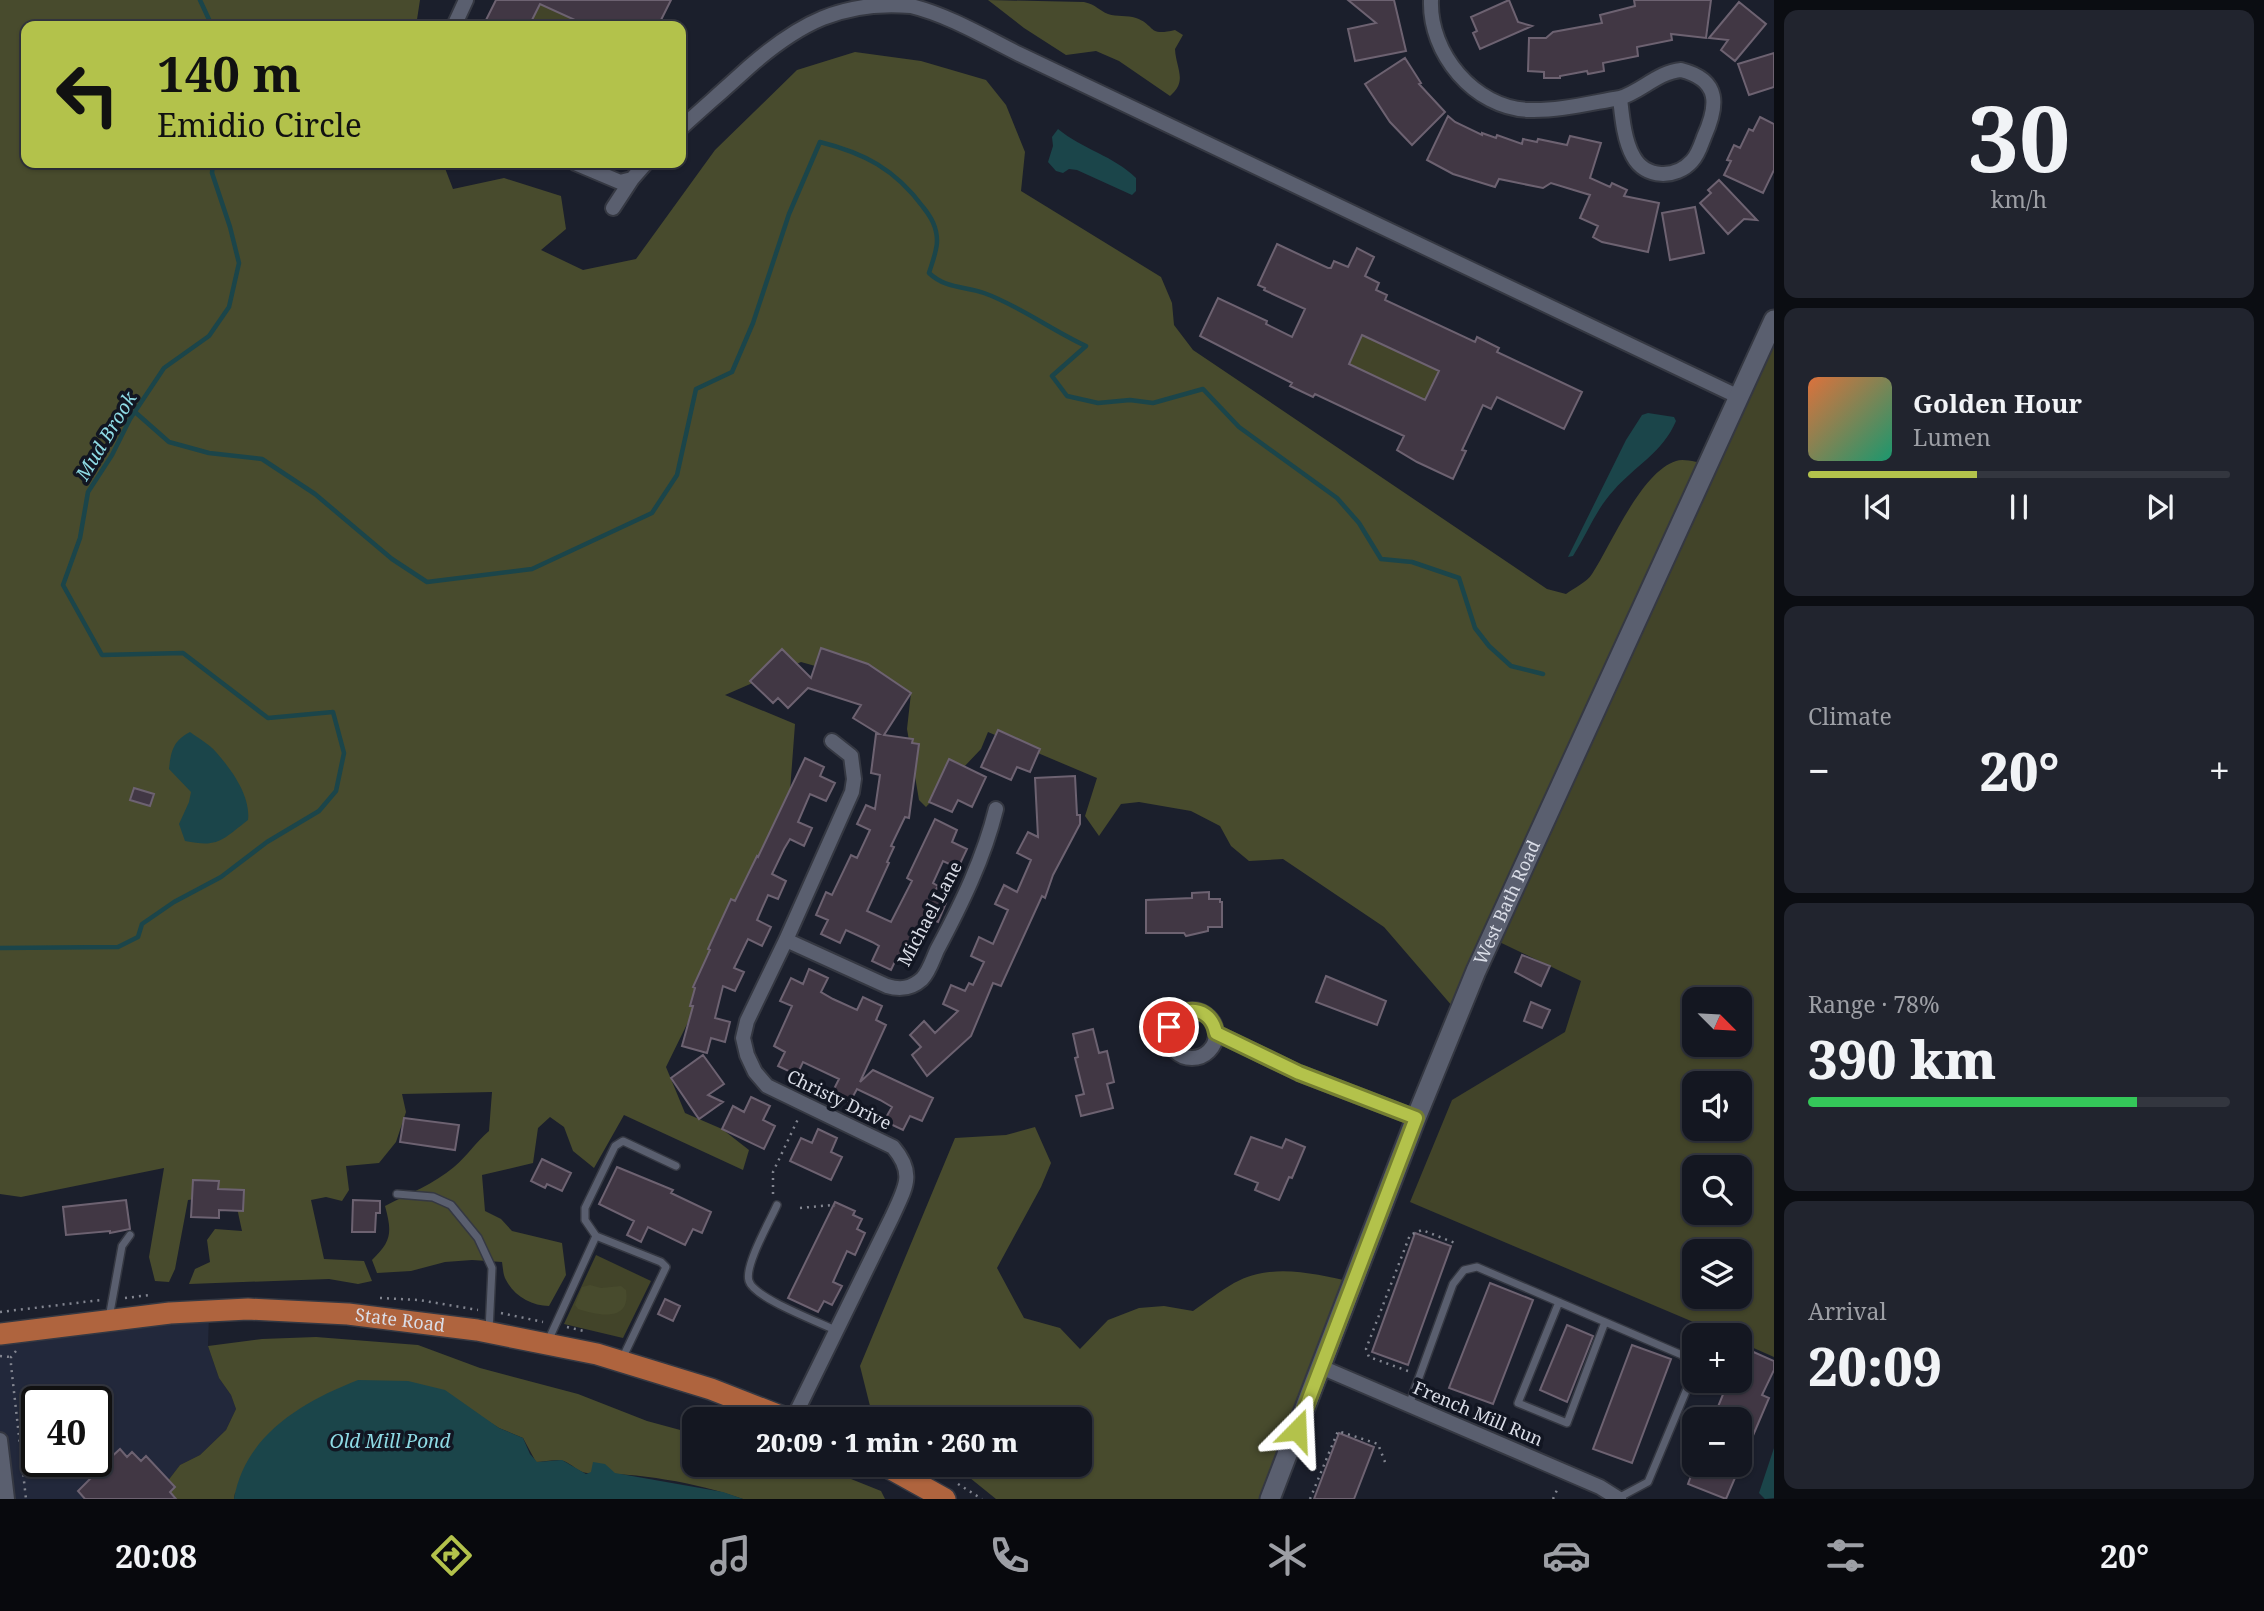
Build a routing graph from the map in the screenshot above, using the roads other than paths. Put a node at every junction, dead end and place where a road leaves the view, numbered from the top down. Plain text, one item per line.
1 (466, 0) edge
2 (1431, 0) edge
3 (877, 1) edge
4 (456, 21) edge
5 (1619, 98) junction
6 (686, 124) edge
7 (587, 168) edge
8 (642, 168) edge
9 (632, 179) junction
10 (613, 208) dead end
11 (1774, 320) edge
12 (1739, 397) junction
13 (832, 741) dead end
14 (996, 809) dead end
15 (786, 940) junction
16 (1216, 1033) dead end
17 (1416, 1118) junction
18 (676, 1166) dead end
19 (397, 1194) dead end
20 (777, 1205) dead end
21 (130, 1235) dead end
22 (596, 1236) junction
23 (1559, 1302) junction
24 (108, 1322) junction
25 (1605, 1322) junction
26 (837, 1331) junction
27 (489, 1332) junction
28 (0, 1334) edge
29 (548, 1343) junction
30 (1682, 1355) edge
31 (621, 1361) junction
32 (1321, 1367) junction
33 (1685, 1393) edge
34 (1409, 1405) junction
35 (759, 1407) edge
36 (797, 1407) edge
37 (0, 1440) edge
38 (906, 1477) edge
39 (5, 1497) edge
40 (945, 1499) edge
41 (1270, 1499) edge
42 (1619, 1499) edge

1 - 4 street
2 - 5 street
3 - 6 street
3 - 12 street
5 - 5 street
7 - 9 street
8 - 9 street
9 - 10 street
11 - 12 street, West Bath Road
12 - 17 street, West Bath Road
13 - 15 street, Christy Drive
14 - 15 street, Michael Lane
15 - 26 street, Christy Drive
16 - 17 street
17 - 32 street, West Bath Road
18 - 22 lane
19 - 27 lane
20 - 26 lane
21 - 24 lane
22 - 29 lane
22 - 31 lane
23 - 25 lane
23 - 25 lane
23 - 34 lane
24 - 27 main road, State Road
24 - 28 main road, State Road
25 - 30 lane
26 - 36 street, Christy Drive
27 - 29 main road, State Road
29 - 31 main road, State Road
31 - 35 main road, State Road
32 - 34 street, French Mill Run
32 - 41 street, West Bath Road
33 - 42 lane
34 - 42 street, French Mill Run
37 - 39 street
38 - 40 main road

